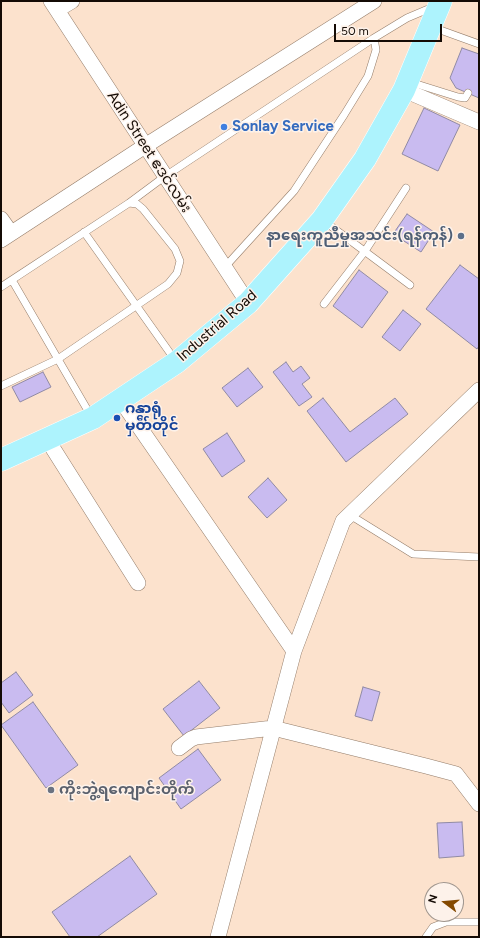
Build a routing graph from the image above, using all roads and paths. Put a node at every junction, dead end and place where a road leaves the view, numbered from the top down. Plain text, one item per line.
1 (72, 1) edge
2 (374, 1) edge
3 (441, 2) edge
4 (54, 6) edge
5 (431, 27) junction
6 (374, 38) junction
7 (479, 44) edge
8 (406, 86) junction
9 (468, 93) dead end
10 (479, 122) edge
11 (144, 146) junction
12 (164, 177) junction
13 (406, 188) dead end
14 (129, 203) junction
15 (1, 219) edge
16 (322, 220) junction
17 (84, 232) junction
18 (6, 237) edge
19 (365, 250) junction
20 (224, 268) junction
21 (12, 280) junction
22 (410, 285) dead end
23 (1, 287) edge
24 (248, 303) junction
25 (324, 304) dead end
26 (137, 306) junction
27 (58, 359) junction
28 (177, 362) junction
29 (1, 386) edge
30 (479, 390) edge
31 (120, 399) junction
32 (93, 418) junction
33 (47, 439) junction
34 (1, 460) edge
35 (350, 515) junction
36 (479, 556) edge
37 (138, 583) dead end
38 (294, 651) junction
39 (273, 728) junction
40 (179, 748) dead end
41 (479, 804) edge
42 (479, 922) edge
43 (218, 937) edge
44 (426, 937) edge

1 - 4 street
2 - 11 street
3 - 5 main road, Industrial Road
3 - 6 lane
4 - 11 street, Adin Street ဧဒင်လမ်း
5 - 7 lane
5 - 8 main road, Industrial Road
6 - 12 lane
6 - 20 lane
8 - 9 lane
8 - 10 street
8 - 16 main road, Industrial Road
11 - 12 street, Adin Street ဧဒင်လမ်း
11 - 18 street
12 - 14 lane
12 - 20 street, Adin Street ဧဒင်လမ်း
13 - 19 lane
14 - 17 lane
14 - 26 lane
15 - 18 street
16 - 19 lane
16 - 24 main road, Industrial Road
17 - 21 lane
17 - 26 lane
19 - 22 lane
19 - 25 lane
20 - 24 street, Adin Street ဧဒင်လမ်း
21 - 23 lane
21 - 27 lane
24 - 28 main road, Industrial Road
26 - 27 lane
26 - 28 lane
27 - 29 lane
27 - 32 lane
28 - 31 main road, Industrial Road
30 - 35 street
31 - 32 main road, Industrial Road
31 - 38 street
32 - 33 main road, Industrial Road
33 - 34 main road, Industrial Road
33 - 37 street
35 - 36 lane
35 - 38 street
38 - 39 street
39 - 40 street
39 - 41 street
39 - 43 street
42 - 44 lane

